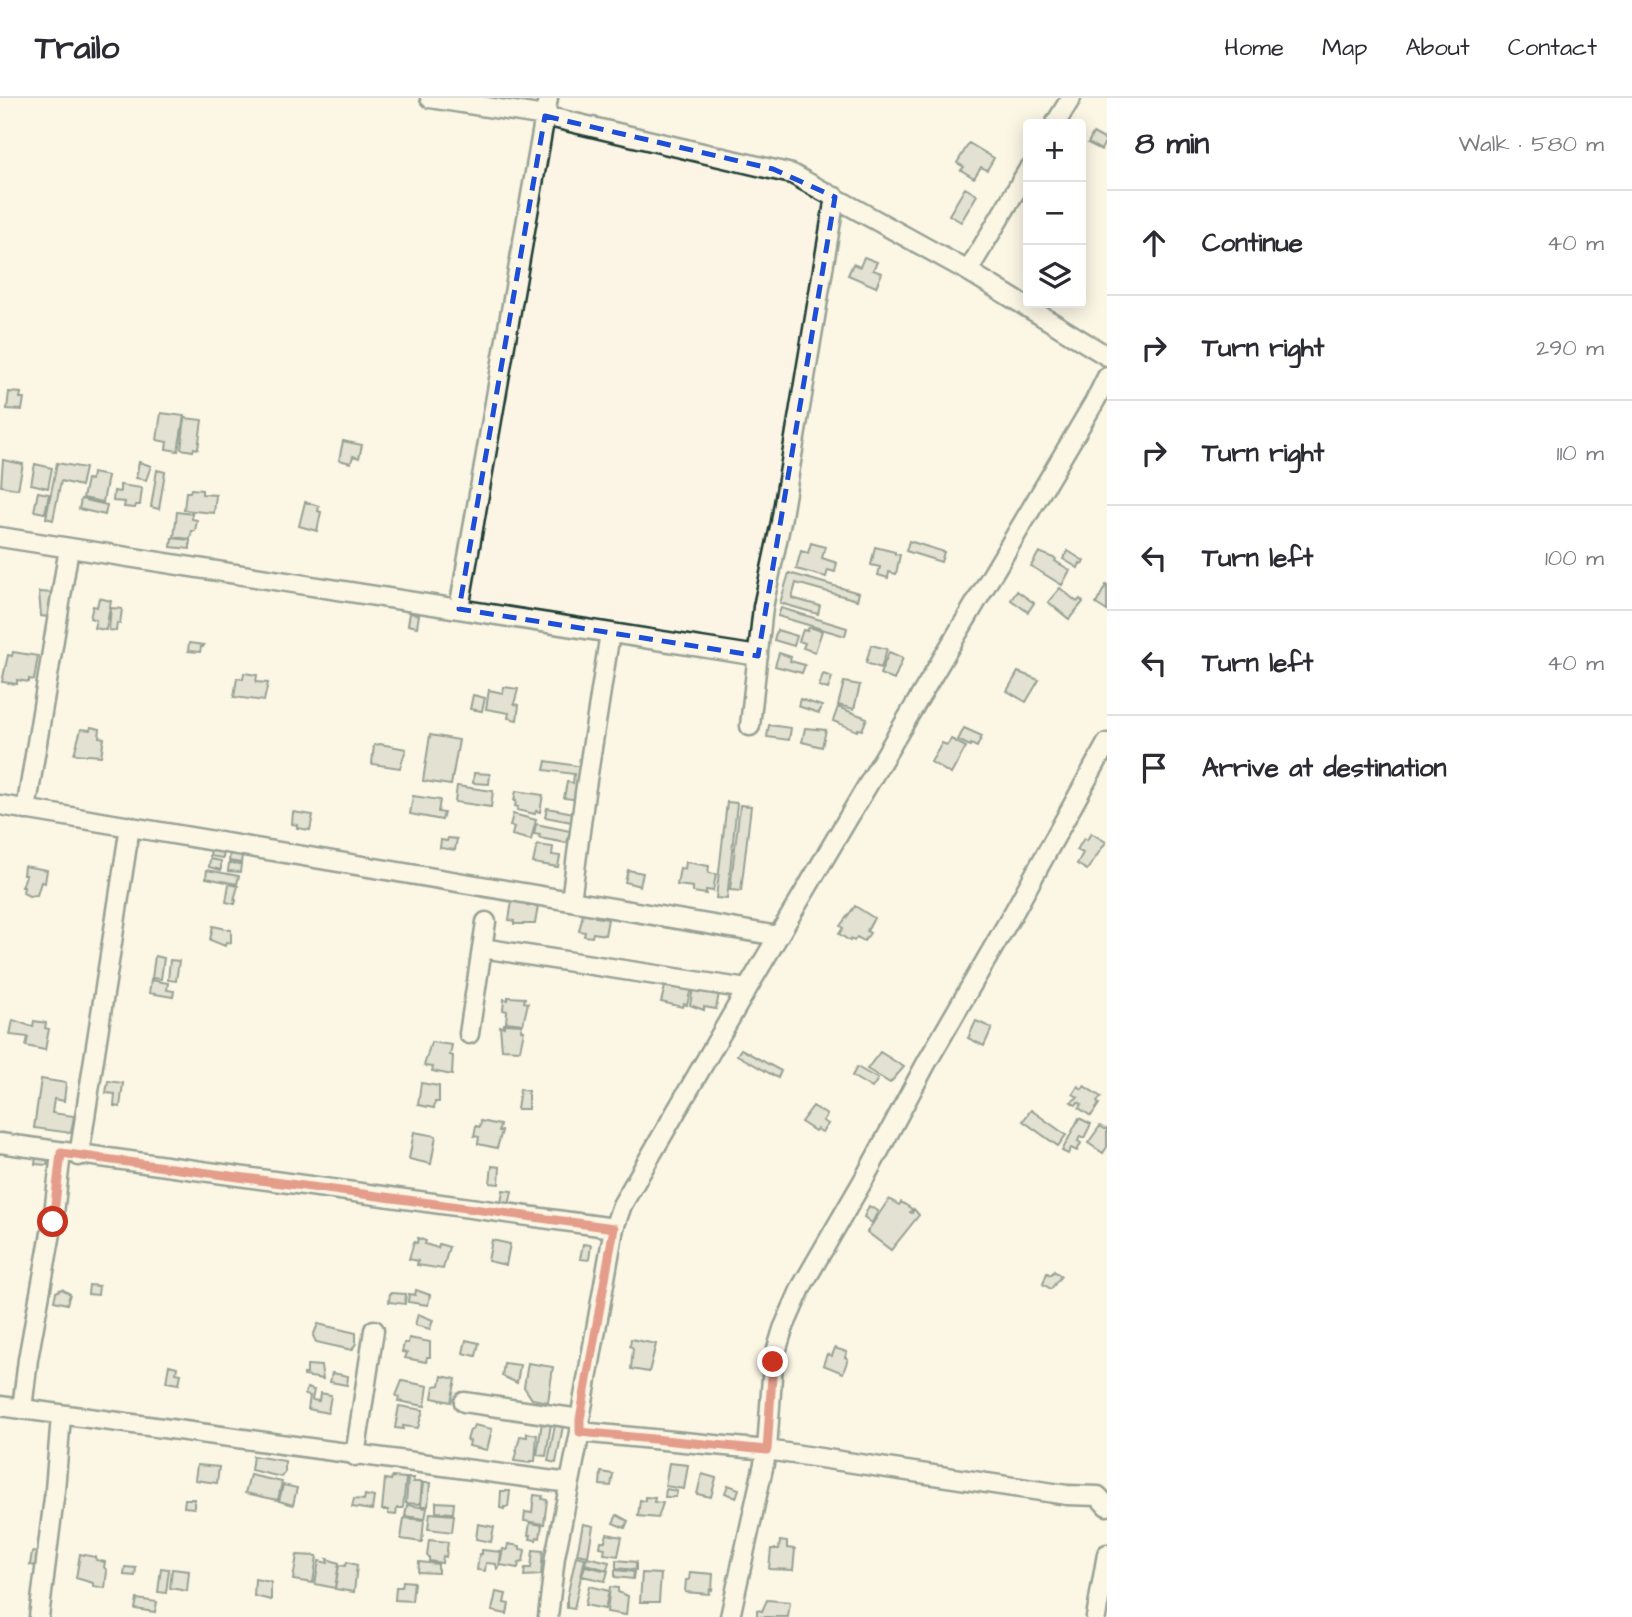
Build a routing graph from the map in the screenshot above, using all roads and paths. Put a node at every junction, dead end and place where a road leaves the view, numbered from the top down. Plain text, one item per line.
1 (430, 98) edge
2 (1071, 98) edge
3 (546, 107) edge
4 (1058, 119) edge
5 (1023, 178) edge
6 (835, 197) junction
7 (968, 271) junction
8 (1107, 356) edge
9 (1107, 377) edge
10 (1101, 405) edge
11 (0, 537) edge
12 (69, 548) junction
13 (459, 609) junction
14 (610, 633) junction
15 (758, 656) junction
16 (750, 726) dead end
17 (1107, 743) edge
18 (0, 805) edge
19 (26, 810) junction
20 (131, 826) junction
21 (571, 901) junction
22 (486, 922) dead end
23 (778, 936) junction
24 (482, 948) junction
25 (747, 989) junction
26 (469, 1034) dead end
27 (0, 1143) edge
28 (61, 1153) junction
29 (79, 1156) junction
30 (614, 1228) junction
31 (374, 1330) dead end
32 (464, 1402) dead end
33 (0, 1406) edge
34 (22, 1409) junction
35 (61, 1416) junction
36 (580, 1426) junction
37 (767, 1450) junction
38 (355, 1456) junction
39 (569, 1483) junction
40 (1107, 1506) edge
41 (1107, 1554) edge
42 (39, 1617) edge
43 (548, 1617) edge
44 (730, 1617) edge
45 (1096, 1617) edge

1 - 3 street
2 - 4 street
3 - 6 street
3 - 13 street
5 - 7 street
6 - 7 street
6 - 15 street
7 - 8 street
9 - 10 street
10 - 23 street
11 - 12 street
12 - 13 street
12 - 19 street
13 - 14 street
14 - 15 street
14 - 21 street
15 - 16 street
17 - 37 street
18 - 19 street
19 - 20 street
20 - 21 street
20 - 29 street
21 - 23 street
22 - 24 street
23 - 25 street
24 - 25 street
24 - 26 street
25 - 30 street
27 - 28 street
28 - 29 street
28 - 34 street
29 - 30 street
30 - 36 street
31 - 38 street
32 - 36 street
33 - 34 street
34 - 35 street
35 - 38 street
35 - 42 street
36 - 37 street
36 - 39 street
37 - 40 street
37 - 44 street
38 - 39 street
39 - 43 street
41 - 45 street

